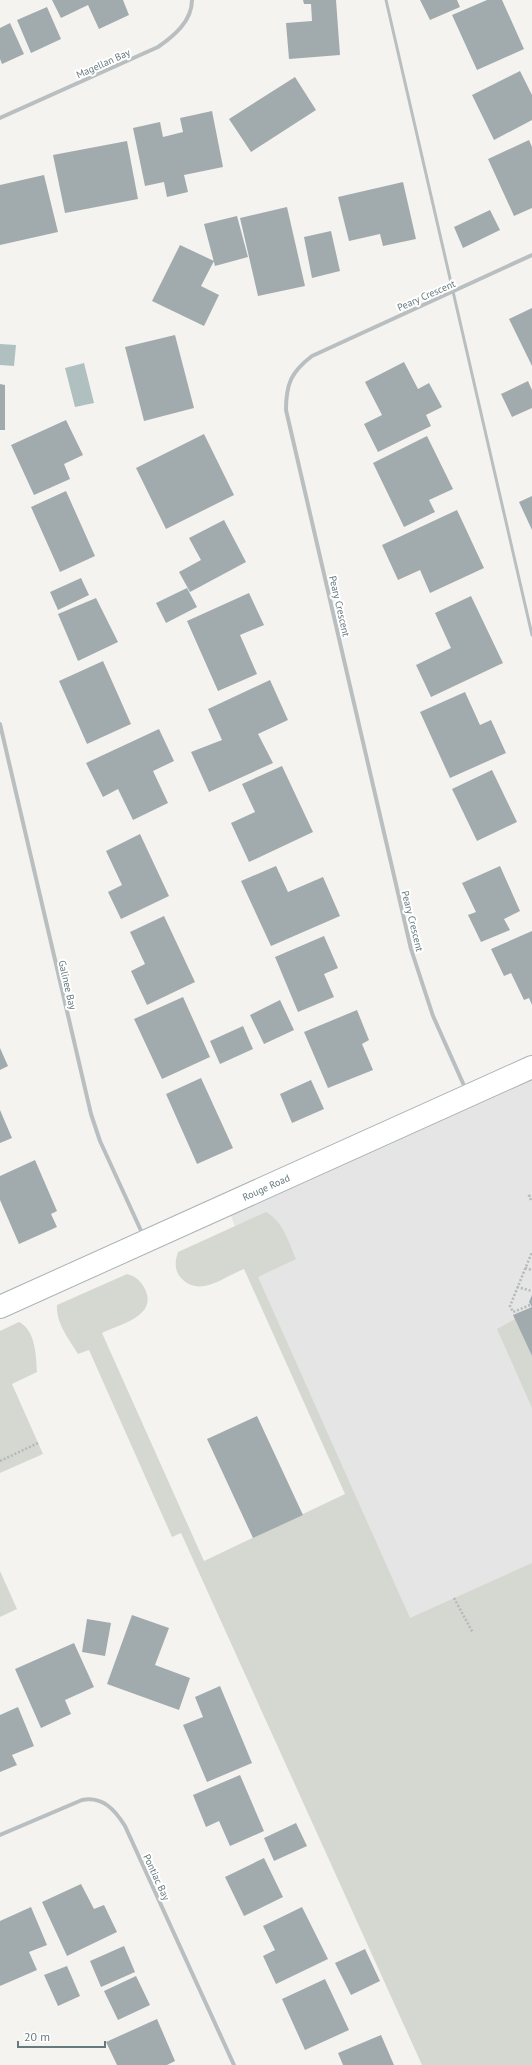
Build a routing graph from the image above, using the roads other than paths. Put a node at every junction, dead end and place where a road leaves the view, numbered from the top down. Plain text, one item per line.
1 (192, 0) edge
2 (386, 0) edge
3 (0, 118) edge
4 (532, 255) edge
5 (453, 291) junction
6 (532, 635) edge
7 (0, 724) edge
8 (532, 1067) edge
9 (468, 1096) junction
10 (146, 1241) junction
11 (0, 1307) edge
12 (0, 1835) edge
13 (234, 2065) edge

1 - 3 street, Magellan Bay
2 - 5 lane
4 - 5 street, Peary Crescent
5 - 6 lane
5 - 9 street, Peary Crescent
7 - 10 street, Galinee Bay
8 - 9 street, Rouge Road
9 - 10 street, Rouge Road
10 - 11 street, Rouge Road
12 - 13 street, Pontiac Bay

